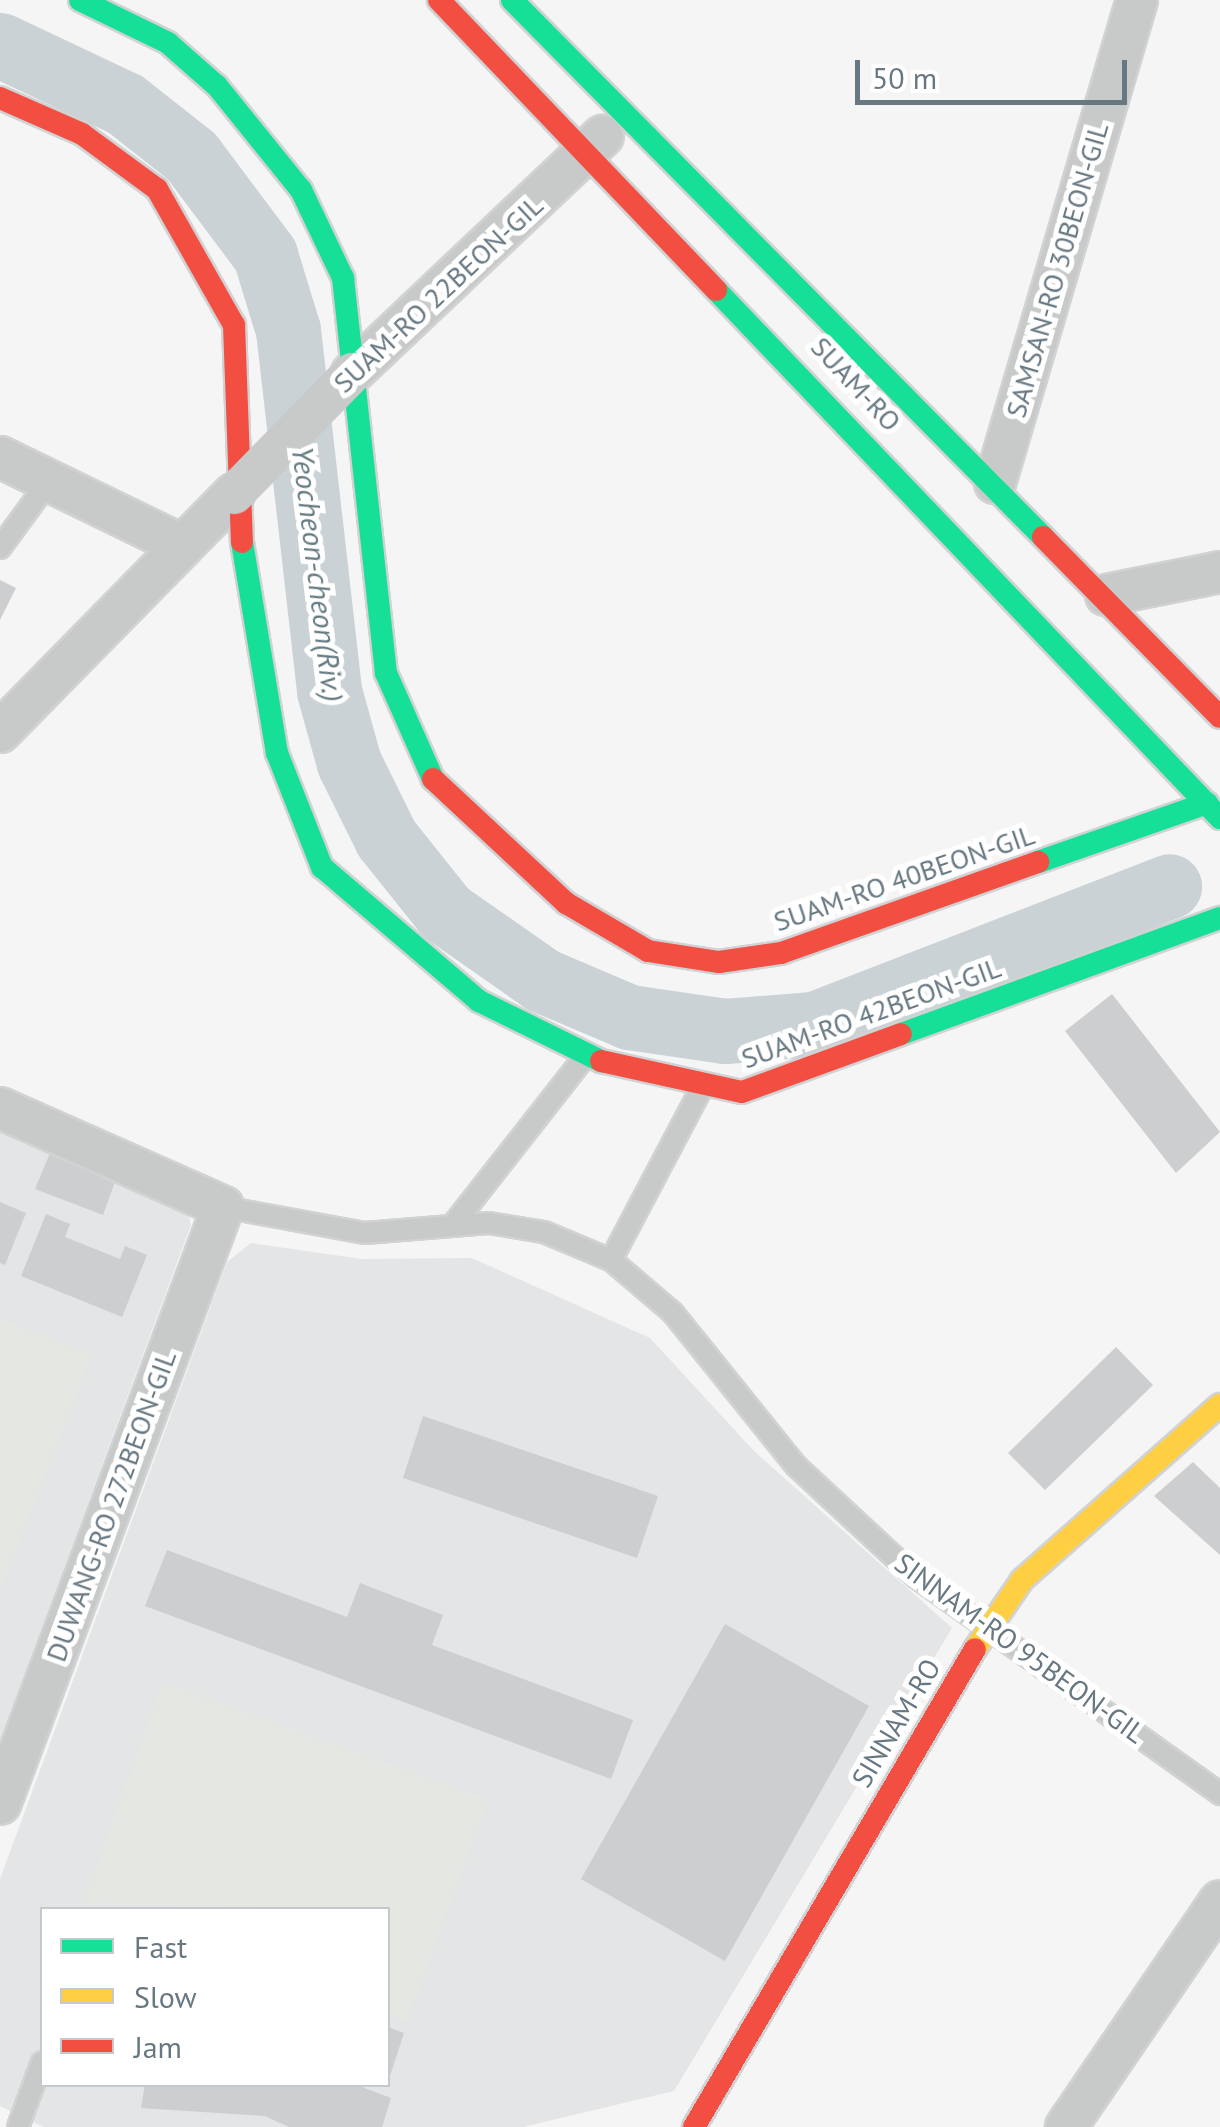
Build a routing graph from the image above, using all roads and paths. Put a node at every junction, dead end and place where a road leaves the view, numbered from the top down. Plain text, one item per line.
1 (80, 0) edge
2 (439, 0) edge
3 (512, 0) edge
4 (1137, 0) edge
5 (551, 17) edge
6 (0, 98) edge
7 (625, 114) junction
8 (588, 150) junction
9 (352, 373) junction
10 (0, 457) edge
11 (49, 480) junction
12 (995, 482) junction
13 (234, 494) junction
14 (183, 546) junction
15 (0, 548) edge
16 (1220, 572) edge
17 (1106, 595) junction
18 (1220, 717) edge
19 (0, 732) edge
20 (1214, 810) edge
21 (1220, 918) edge
22 (585, 1056) junction
23 (701, 1089) junction
24 (0, 1108) edge
25 (223, 1207) junction
26 (456, 1221) junction
27 (611, 1260) junction
28 (1220, 1405) edge
29 (987, 1628) junction
30 (1220, 1794) edge
31 (0, 1804) edge
32 (1220, 1901) edge
33 (40, 2067) edge
34 (18, 2127) edge
35 (694, 2127) edge
36 (1066, 2127) edge

1 - 9 street, SUAM-RO 40BEON-GIL
2 - 8 street, SUAM-RO
3 - 5 street, SUAM-RO
4 - 12 street, SAMSAN-RO 30BEON-GIL
5 - 7 street, SUAM-RO
6 - 13 street, SUAM-RO 42BEON-GIL
7 - 8 street, SUAM-RO 22BEON-GIL
7 - 12 street, SUAM-RO
8 - 9 street, SUAM-RO 22BEON-GIL
8 - 20 street, SUAM-RO
9 - 13 street, SUAM-RO 22BEON-GIL, bridge
9 - 20 street, SUAM-RO 40BEON-GIL
10 - 11 street
11 - 14 street
11 - 15 lane
12 - 17 street, SUAM-RO
13 - 14 street, SUAM-RO 22BEON-GIL
13 - 22 street, SUAM-RO 42BEON-GIL
14 - 19 street, SUAM-RO 22BEON-GIL
16 - 17 street
17 - 18 street, SUAM-RO
21 - 23 street, SUAM-RO 42BEON-GIL
22 - 23 street, SUAM-RO 42BEON-GIL
22 - 26 lane
23 - 27 lane
24 - 25 street, SINNAM-RO 95BEON-GIL
25 - 26 lane, SINNAM-RO 95BEON-GIL
25 - 31 street, DUWANG-RO 272BEON-GIL
26 - 27 lane, SINNAM-RO 95BEON-GIL
27 - 29 lane, SINNAM-RO 95BEON-GIL
28 - 29 street, SINNAM-RO
29 - 30 lane, SINNAM-RO 95BEON-GIL
29 - 35 street, SINNAM-RO
32 - 36 street
33 - 34 lane

